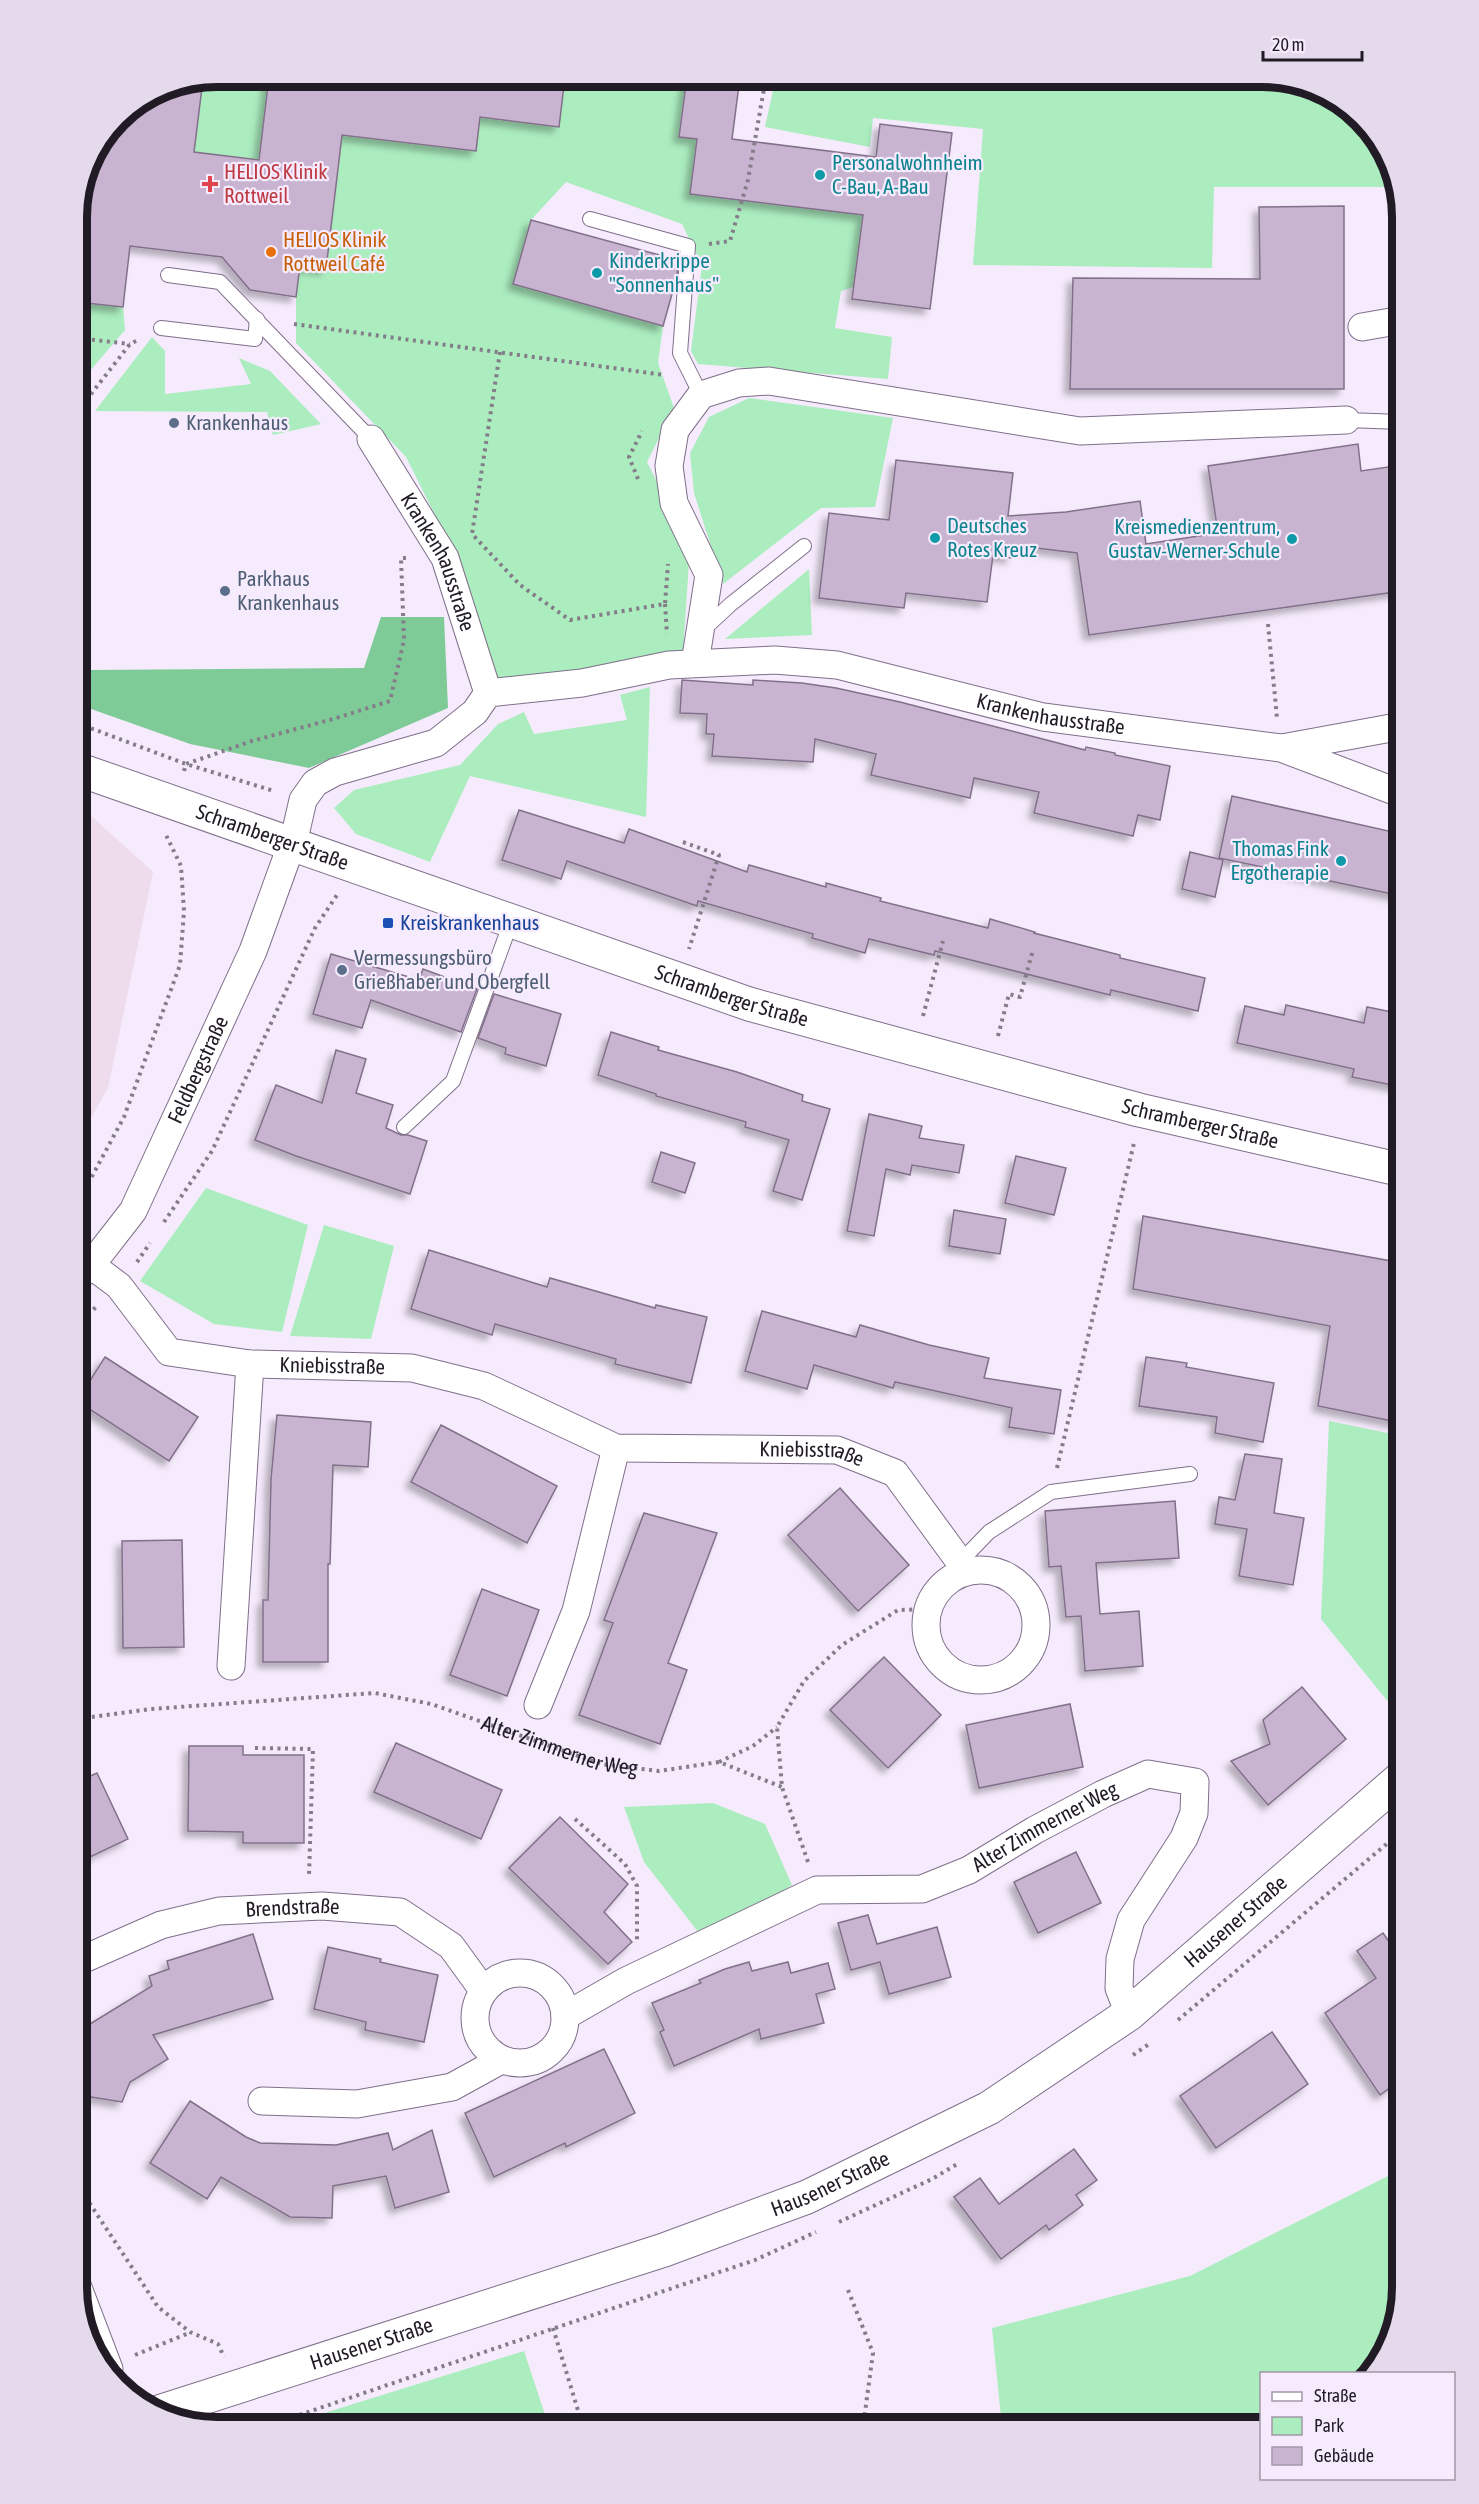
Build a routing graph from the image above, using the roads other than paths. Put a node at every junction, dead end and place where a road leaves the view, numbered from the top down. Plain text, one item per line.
1 (590, 219) dead end
2 (168, 275) dead end
3 (257, 319) junction
4 (1392, 322) edge
5 (1362, 327) dead end
6 (162, 328) road end
7 (701, 395) junction
8 (1346, 420) joint
9 (1392, 422) edge
10 (371, 439) joint
11 (804, 546) dead end
12 (700, 632) junction
13 (695, 663) junction
14 (488, 693) junction
15 (1392, 728) edge
16 (1281, 748) junction
17 (87, 773) edge
18 (1392, 790) edge
19 (290, 844) junction
20 (511, 922) junction
21 (404, 1127) dead end
22 (1392, 1168) edge
23 (87, 1268) edge
24 (87, 1273) edge
25 (250, 1364) junction
26 (616, 1448) junction
27 (1190, 1473) dead end
28 (960, 1567) junction
29 (231, 1666) dead end
30 (538, 1705) dead end
31 (1392, 1786) edge
32 (87, 1957) edge
33 (483, 1990) junction
34 (1129, 2014) junction
35 (565, 2016) junction
36 (501, 2060) junction
37 (262, 2101) dead end
38 (172, 2409) edge

1 - 7 lane
2 - 3 lane
3 - 6 lane
3 - 10 lane
4 - 5 street
7 - 8 street
7 - 12 street
8 - 9 lane
10 - 14 street, Krankenhausstraße
11 - 12 lane
12 - 13 street
13 - 14 street, Krankenhausstraße
13 - 16 street, Krankenhausstraße
14 - 19 street
15 - 16 street
16 - 18 street, Krankenhausstraße
17 - 19 street, Schramberger Straße
19 - 20 street, Schramberger Straße
19 - 23 street, Feldbergstraße
20 - 21 lane
20 - 22 street, Schramberger Straße
24 - 25 street, Kniebisstraße
25 - 26 street, Kniebisstraße
25 - 29 street, Kniebisstraße
26 - 28 street, Kniebisstraße
26 - 30 street
27 - 28 lane
28 - 28 street
31 - 34 street, Hausener Straße
32 - 33 street, Brendstraße
33 - 35 street
33 - 36 street
34 - 35 street, Alter Zimmerner Weg
34 - 38 street, Hausener Straße
35 - 36 street
36 - 37 street

